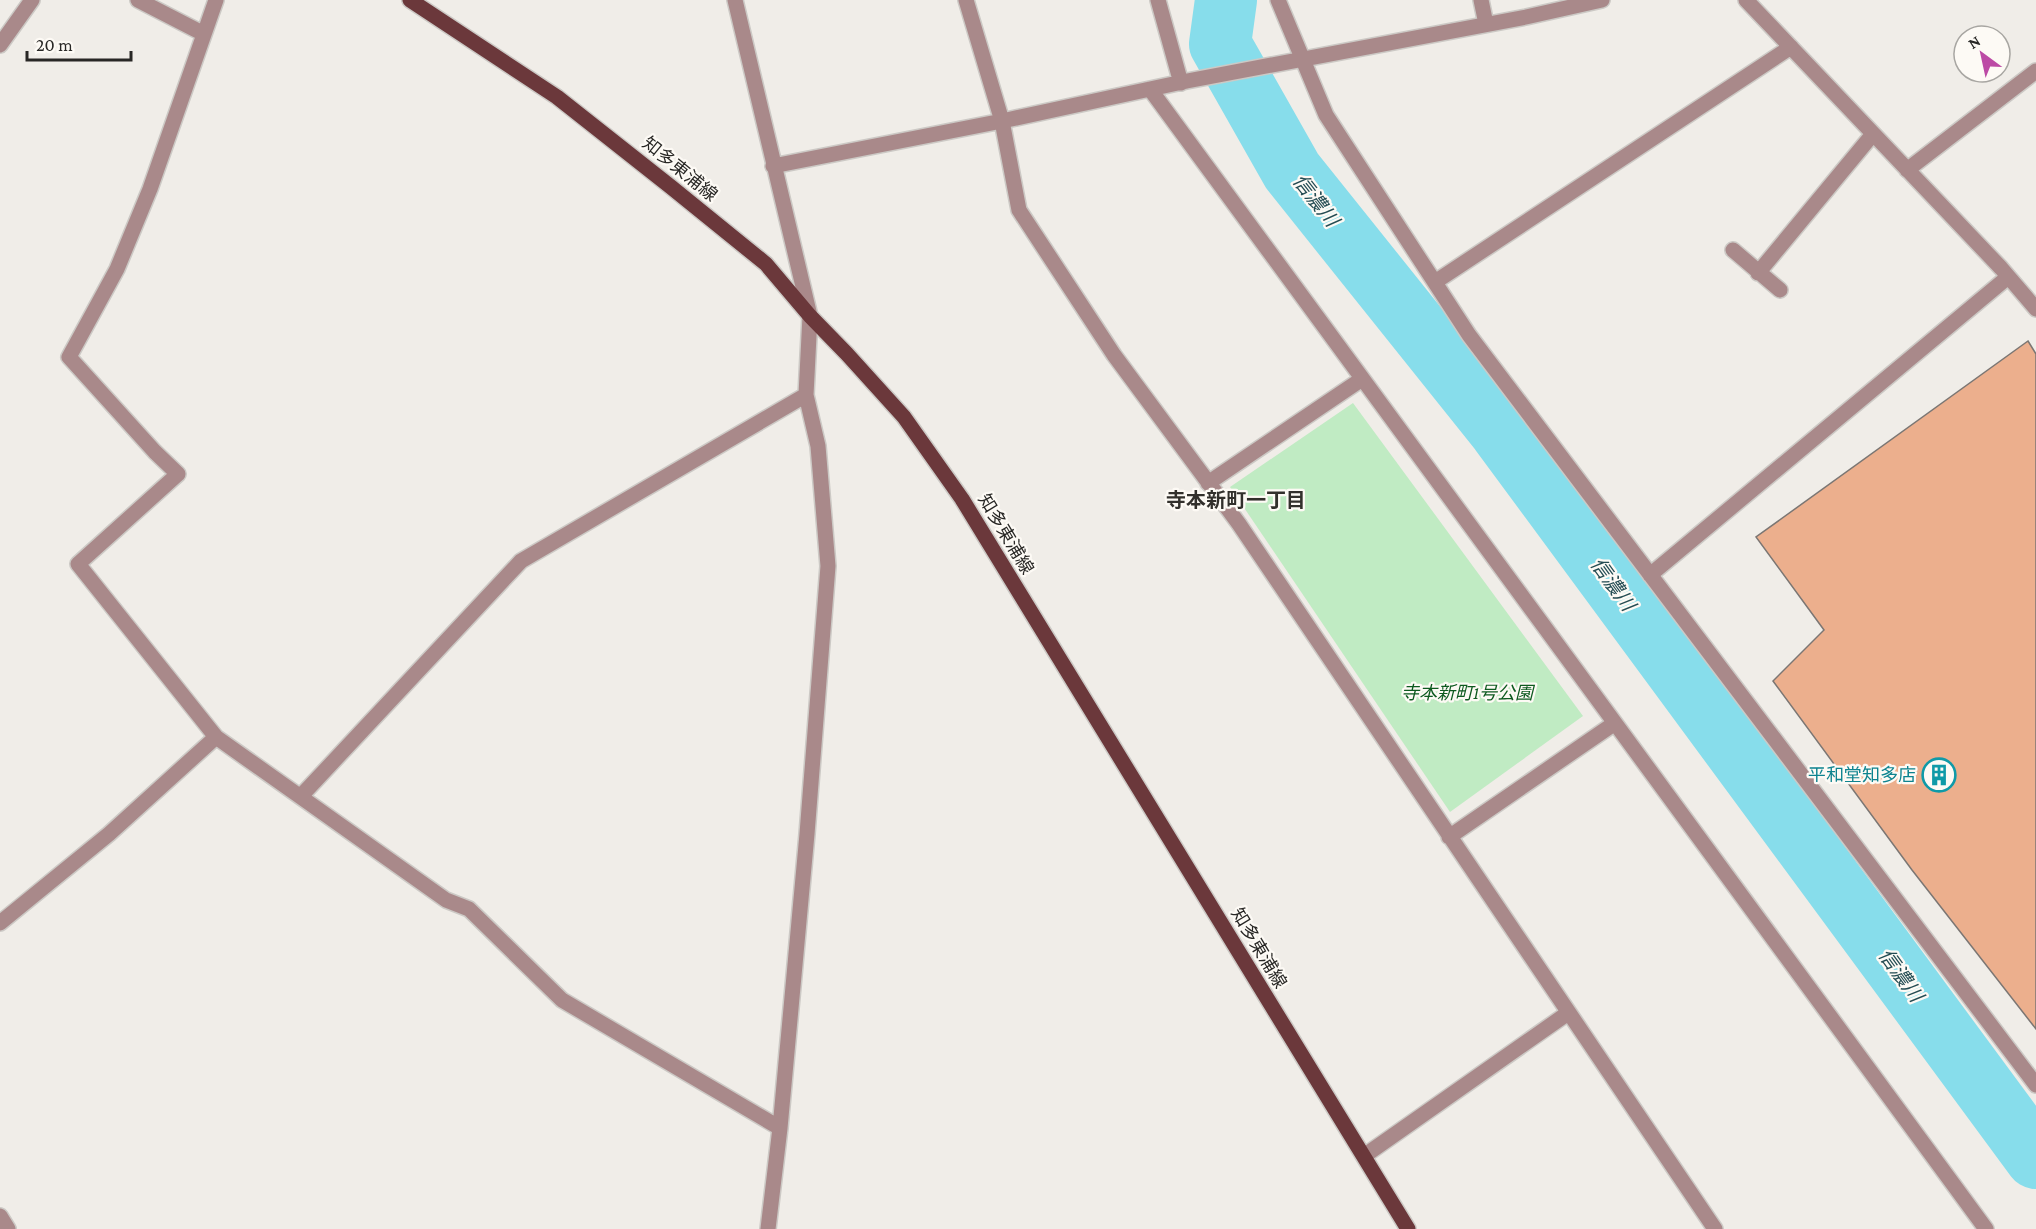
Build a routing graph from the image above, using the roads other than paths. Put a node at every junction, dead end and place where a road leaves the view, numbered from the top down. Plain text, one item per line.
1 (33, 0) edge
2 (138, 0) edge
3 (216, 0) edge
4 (410, 0) edge
5 (735, 0) edge
6 (966, 0) edge
7 (1158, 0) edge
8 (1278, 0) edge
9 (1481, 0) edge
10 (1602, 0) edge
11 (1746, 0) edge
12 (1486, 24) junction
13 (204, 34) junction
14 (0, 45) edge
15 (1791, 47) junction
16 (1302, 60) junction
17 (2036, 71) edge
18 (1184, 82) junction
19 (1150, 89) junction
20 (1002, 121) junction
21 (1873, 134) junction
22 (773, 166) junction
23 (1907, 170) junction
24 (1733, 250) dead end
25 (1758, 273) junction
26 (2008, 277) junction
27 (1435, 282) junction
28 (1780, 290) dead end
29 (2036, 309) edge
30 (810, 316) junction
31 (1362, 379) junction
32 (806, 395) junction
33 (1208, 483) junction
34 (1650, 575) junction
35 (1615, 723) junction
36 (216, 737) junction
37 (301, 796) junction
38 (1449, 837) junction
39 (0, 923) edge
40 (1568, 1013) junction
41 (2036, 1085) edge
42 (780, 1128) junction
43 (1364, 1156) junction
44 (0, 1216) edge
45 (8, 1229) edge
46 (768, 1229) edge
47 (1408, 1229) edge
48 (1715, 1229) edge
49 (1986, 1229) edge

1 - 14 street
2 - 13 street
3 - 13 street
4 - 30 main road, 知多東浦線
5 - 22 street
6 - 20 street
7 - 18 street
8 - 16 street
9 - 12 street
10 - 12 street
11 - 15 street
12 - 16 street
13 - 36 street
15 - 21 street
15 - 27 street
16 - 18 street
16 - 27 street
17 - 23 street
18 - 19 street
19 - 20 street
19 - 31 street
20 - 22 street
20 - 33 street
21 - 23 street
21 - 25 street
22 - 30 street
23 - 26 street
24 - 25 street
25 - 28 street
26 - 29 street
26 - 34 street
27 - 34 street
30 - 32 street
30 - 43 main road, 知多東浦線
31 - 33 street
31 - 35 street
32 - 37 street
32 - 42 street
33 - 38 street
34 - 41 street
35 - 38 street
35 - 49 street
36 - 37 street
36 - 39 street
37 - 42 street
38 - 40 street
40 - 43 street
40 - 48 street
42 - 46 street
43 - 47 main road, 知多東浦線
44 - 45 street

